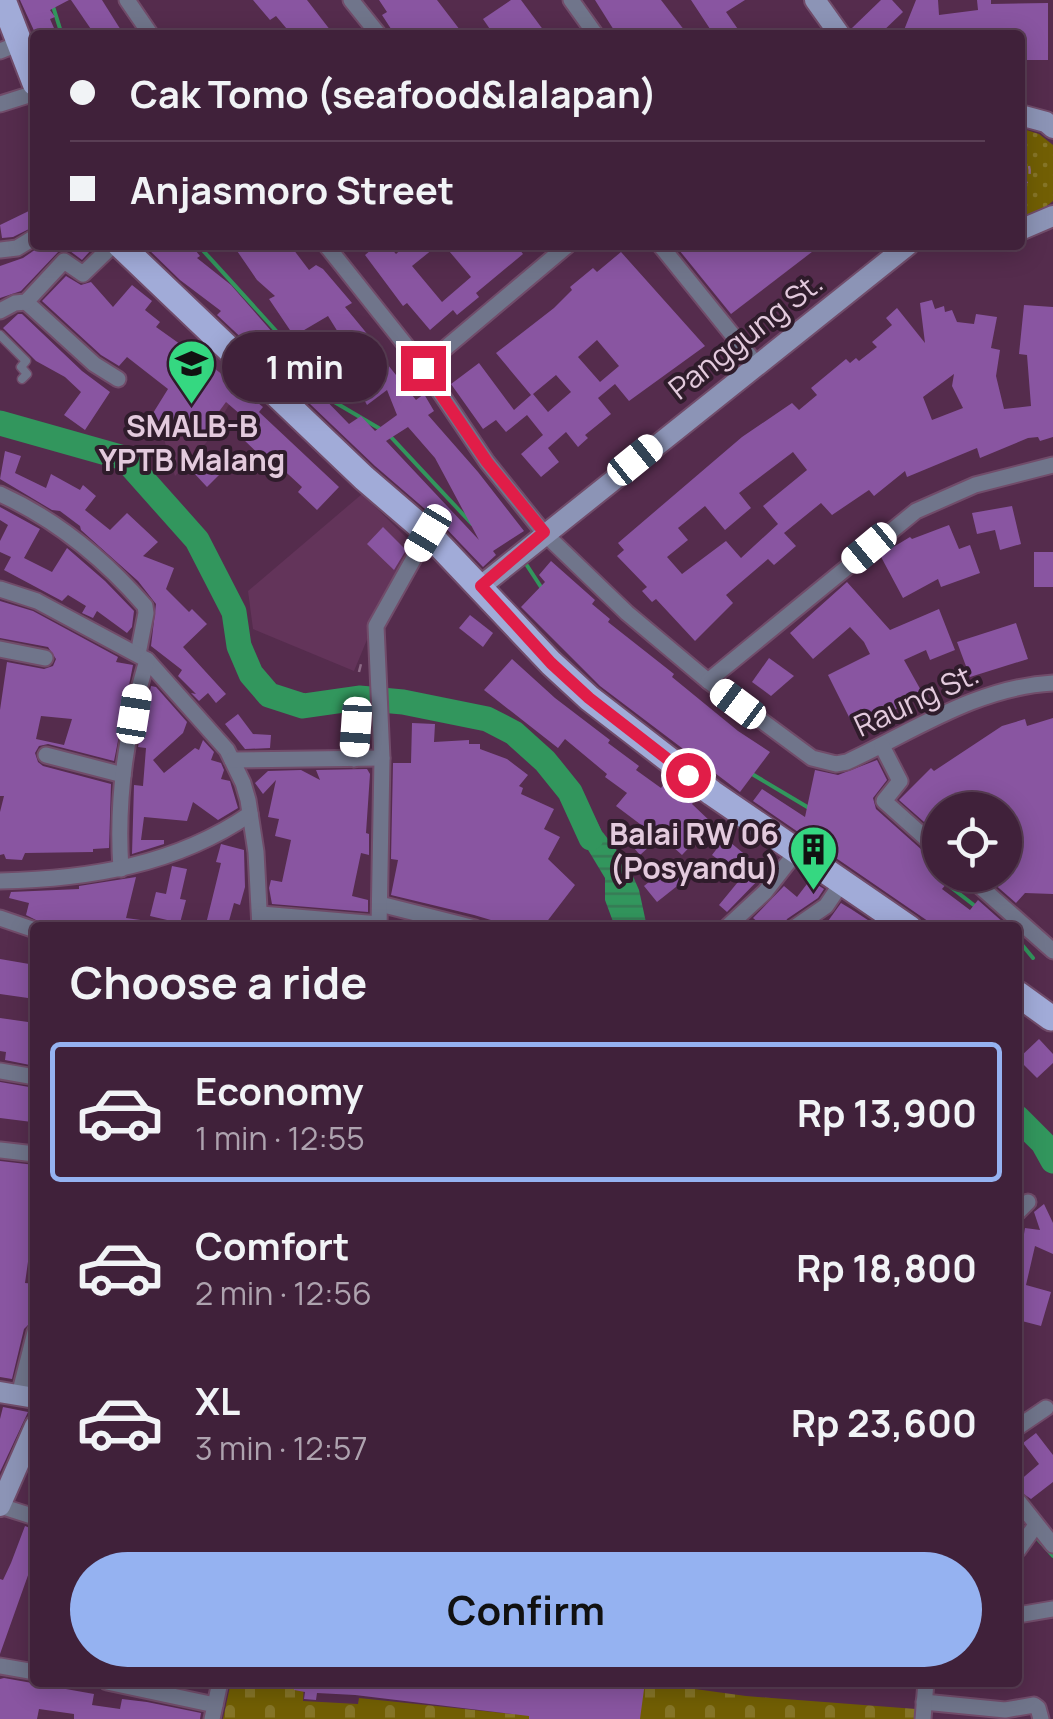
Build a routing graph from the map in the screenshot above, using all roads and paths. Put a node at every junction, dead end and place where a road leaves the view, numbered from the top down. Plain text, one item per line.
1 (2, 0) edge
2 (127, 0) edge
3 (351, 0) edge
4 (571, 0) edge
5 (815, 0) edge
6 (148, 30) edge
7 (374, 30) edge
8 (592, 30) edge
9 (836, 30) edge
10 (10, 47) edge
11 (30, 75) edge
12 (30, 95) edge
13 (0, 104) edge
14 (1025, 116) edge
15 (1053, 128) edge
16 (1053, 216) edge
17 (1025, 228) edge
18 (1025, 230) edge
19 (1053, 233) edge
20 (30, 240) edge
21 (0, 250) edge
22 (110, 250) edge
23 (121, 250) edge
24 (330, 250) edge
25 (559, 250) edge
26 (664, 250) edge
27 (902, 250) edge
28 (0, 288) edge
29 (0, 300) edge
30 (26, 302) junction
31 (0, 312) edge
32 (0, 334) edge
33 (756, 364) junction
34 (423, 368) junction
35 (118, 379) dead end
36 (22, 380) dead end
37 (1053, 466) edge
38 (0, 494) edge
39 (544, 532) junction
40 (428, 533) junction
41 (481, 586) junction
42 (0, 589) edge
43 (144, 620) junction
44 (122, 644) junction
45 (1, 653) edge
46 (142, 657) junction
47 (45, 658) dead end
48 (708, 682) junction
49 (1053, 682) edge
50 (356, 727) dead end
51 (882, 746) junction
52 (46, 755) dead end
53 (382, 758) junction
54 (354, 759) junction
55 (232, 760) junction
56 (123, 775) junction
57 (250, 814) junction
58 (922, 835) edge
59 (214, 837) junction
60 (254, 840) junction
61 (797, 851) junction
62 (121, 869) junction
63 (0, 881) edge
64 (843, 881) junction
65 (986, 892) edge
66 (380, 904) junction
67 (0, 918) edge
68 (260, 921) edge
69 (379, 922) edge
70 (450, 922) edge
71 (732, 922) edge
72 (802, 922) edge
73 (901, 922) edge
74 (1020, 922) edge
75 (1022, 924) edge
76 (30, 928) edge
77 (1053, 951) edge
78 (1022, 996) edge
79 (1052, 1013) edge
80 (0, 1071) edge
81 (30, 1076) edge
82 (0, 1150) edge
83 (30, 1153) edge
84 (30, 1351) edge
85 (18, 1395) edge
86 (1046, 1408) dead end
87 (1022, 1424) edge
88 (30, 1437) edge
89 (0, 1506) edge
90 (30, 1515) edge
91 (1029, 1534) edge
92 (1053, 1545) edge
93 (1053, 1610) edge
94 (1022, 1614) edge
95 (0, 1666) edge
96 (30, 1671) edge
97 (126, 1687) edge
98 (219, 1687) edge
99 (924, 1711) edge
100 (214, 1712) edge
101 (1041, 1719) edge

1 - 10 main road
2 - 6 street
3 - 7 street
4 - 8 street
5 - 9 main road
10 - 11 main road
12 - 13 street
14 - 15 main road
16 - 17 main road
18 - 19 main road
20 - 21 street
22 - 30 street
23 - 40 main road
24 - 34 street, Raung St.
25 - 34 street
26 - 33 street
27 - 33 main road, Panggung St.
28 - 29 street
30 - 31 street
30 - 35 street
32 - 36 lane
33 - 39 main road, Panggung St.
34 - 39 street, Raung St.
37 - 48 street
38 - 43 street
39 - 41 main road, Panggung St.
39 - 48 street, Raung St.
40 - 41 main road
40 - 53 street
41 - 61 main road
42 - 44 street
43 - 44 street
43 - 46 street
44 - 46 street
45 - 47 street
46 - 55 street
46 - 56 street
48 - 51 street, Raung St.
49 - 51 street, Raung St.
50 - 54 street
51 - 58 street
52 - 56 street
53 - 54 street
53 - 66 street
54 - 55 street
55 - 57 street
56 - 62 street
57 - 59 street
57 - 60 street
59 - 60 street
59 - 62 street
60 - 68 street
61 - 64 main road
61 - 71 street
62 - 63 street
64 - 72 street
64 - 73 main road
65 - 74 street
66 - 69 street
66 - 70 street
67 - 76 street
75 - 77 street
78 - 79 main road
80 - 81 street
82 - 83 street
84 - 85 street
86 - 87 street
88 - 89 main road
89 - 90 street
91 - 92 street
93 - 94 street
95 - 96 street
97 - 100 street
98 - 100 street
99 - 101 street

